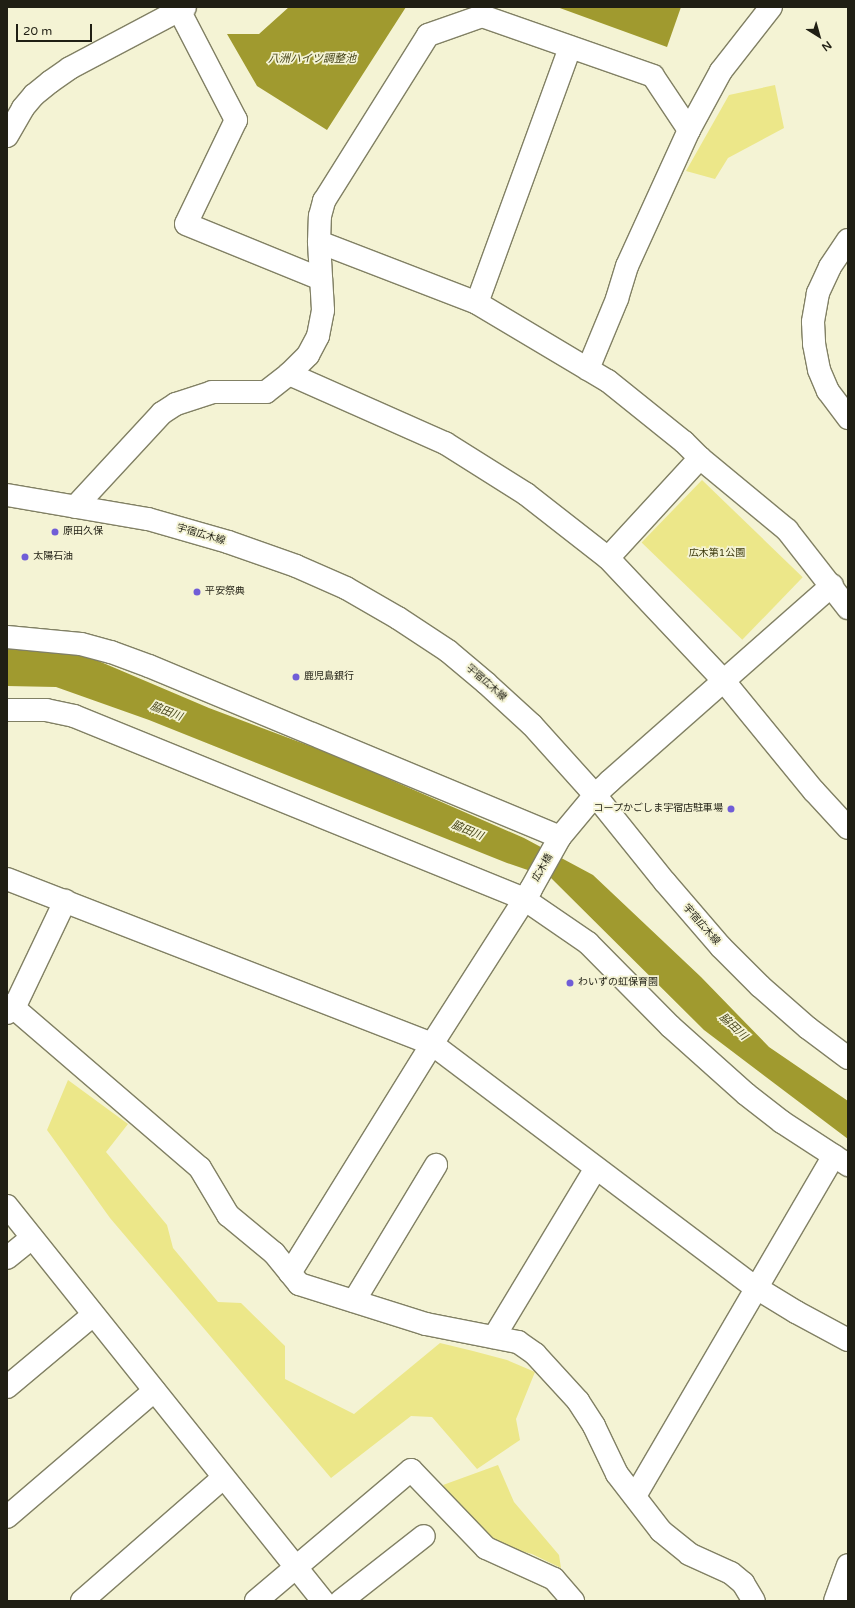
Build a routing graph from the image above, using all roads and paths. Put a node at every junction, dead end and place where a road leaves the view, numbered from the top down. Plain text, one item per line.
1 (770, 7) edge
2 (182, 8) edge
3 (570, 47) junction
4 (689, 130) junction
5 (7, 136) edge
6 (848, 240) edge
7 (319, 242) junction
8 (321, 279) junction
9 (477, 303) junction
10 (588, 369) junction
11 (289, 374) junction
12 (848, 418) edge
13 (700, 458) junction
14 (7, 495) edge
15 (76, 507) junction
16 (608, 558) junction
17 (832, 585) junction
18 (848, 608) edge
19 (7, 637) edge
20 (724, 680) junction
21 (7, 710) edge
22 (595, 795) junction
23 (848, 828) edge
24 (557, 842) junction
25 (7, 878) edge
26 (527, 894) junction
27 (65, 901) junction
28 (9, 1009) edge
29 (432, 1044) junction
30 (848, 1058) edge
31 (841, 1160) edge
32 (436, 1165) dead end
33 (596, 1168) junction
34 (7, 1206) edge
35 (32, 1238) junction
36 (7, 1258) edge
37 (290, 1273) junction
38 (756, 1288) junction
39 (354, 1301) junction
40 (93, 1314) junction
41 (494, 1337) junction
42 (848, 1340) edge
43 (7, 1387) edge
44 (154, 1391) junction
45 (223, 1478) junction
46 (635, 1496) junction
47 (7, 1517) edge
48 (424, 1536) dead end
49 (848, 1565) edge
50 (296, 1567) junction
51 (82, 1601) edge
52 (256, 1601) edge
53 (323, 1601) edge
54 (341, 1601) edge
55 (573, 1601) edge
56 (754, 1601) edge
57 (835, 1601) edge

1 - 4 street
2 - 5 street
2 - 8 street
3 - 4 street
3 - 7 street
3 - 9 street
4 - 10 street
6 - 12 street
7 - 8 street
7 - 9 street
8 - 11 street
9 - 10 street
10 - 13 street
11 - 15 street
11 - 16 street
13 - 16 street
13 - 17 street
14 - 15 street, 宇宿広木線
15 - 22 street, 宇宿広木線
16 - 20 street
17 - 18 street
17 - 20 street, 広木橋
19 - 24 street
20 - 22 street, 広木橋
20 - 23 street
21 - 26 street
22 - 24 street, 広木橋
22 - 30 street, 宇宿広木線
24 - 26 street, 広木橋
25 - 27 street
26 - 29 street, 広木橋
26 - 31 street
27 - 28 street
27 - 29 street
28 - 37 street
29 - 33 street
29 - 37 street, 広木橋
31 - 38 street
32 - 39 street
33 - 38 street
33 - 41 street
34 - 35 street
35 - 36 street
35 - 40 street
37 - 39 street
38 - 42 street
38 - 46 street
39 - 41 street
40 - 43 street
40 - 44 street
41 - 46 street
44 - 45 street
44 - 47 street
45 - 50 street
45 - 51 street
46 - 56 street
48 - 54 street
49 - 57 street
50 - 52 street
50 - 53 street
50 - 55 street

